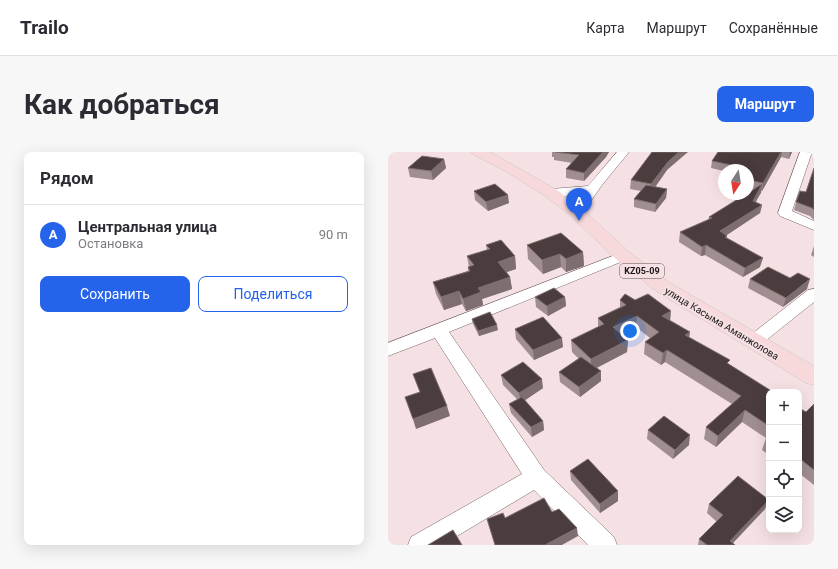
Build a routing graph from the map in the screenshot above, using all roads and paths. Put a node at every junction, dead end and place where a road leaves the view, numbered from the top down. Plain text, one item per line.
1 (479, 152) edge
2 (623, 152) edge
3 (806, 152) edge
4 (591, 190) junction
5 (551, 193) junction
6 (576, 212) junction
7 (814, 226) edge
8 (623, 256) junction
9 (814, 294) edge
10 (439, 330) junction
11 (754, 341) junction
12 (388, 350) edge
13 (814, 377) edge
14 (536, 477) junction
15 (420, 545) edge
16 (605, 545) edge

1 - 5 main road, улица Касыма Аманжолова / KZ05-09
2 - 4 street
3 - 7 street
4 - 5 street
4 - 6 street
5 - 6 main road, улица Касыма Аманжолова / KZ05-09
6 - 8 main road, улица Касыма Аманжолова / KZ05-09
8 - 10 street
8 - 11 main road, улица Касыма Аманжолова / KZ05-09
9 - 11 street
10 - 12 street
10 - 14 street
11 - 13 main road, улица Касыма Аманжолова / KZ05-09
14 - 15 street
14 - 16 street

